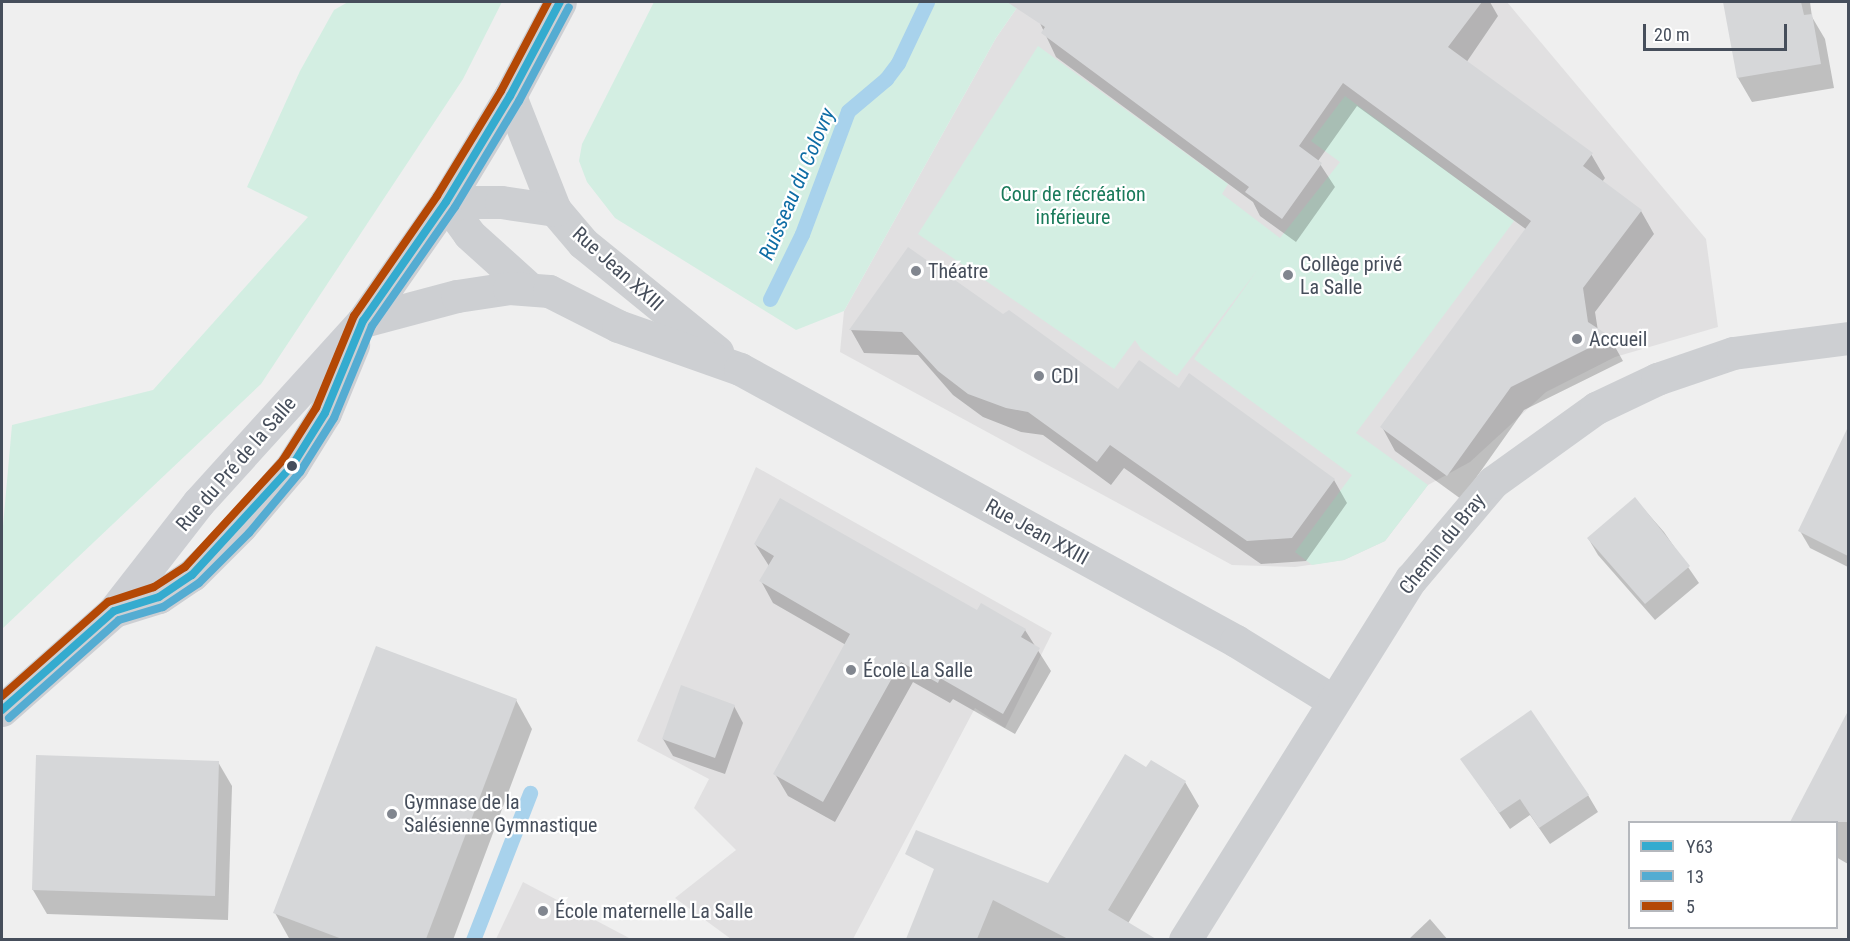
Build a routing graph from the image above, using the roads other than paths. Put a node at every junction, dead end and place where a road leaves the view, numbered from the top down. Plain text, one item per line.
1 (560, 2) edge
2 (510, 96) junction
3 (447, 202) junction
4 (555, 210) junction
5 (529, 288) junction
6 (363, 321) junction
7 (1848, 338) edge
8 (740, 369) junction
9 (114, 611) junction
10 (1332, 699) junction
11 (2, 710) edge
12 (1185, 939) edge

1 - 2 main road, Rue du Pré de la Salle
2 - 3 main road, Rue du Pré de la Salle
2 - 4 street, Rue Jean XXIII
3 - 4 street, Rue Jean XXIII
3 - 5 street, Rue Jean XXIII
3 - 6 main road, Rue du Pré de la Salle
4 - 8 street, Rue Jean XXIII
5 - 6 street, Rue Jean XXIII
5 - 8 street, Rue Jean XXIII
6 - 9 main road, Rue du Pré de la Salle
6 - 9 main road, Rue du Pré de la Salle
7 - 10 street, Chemin du Bray
8 - 10 street, Rue Jean XXIII
9 - 11 main road, Rue du Pré de la Salle
10 - 12 street, Chemin du Bray

